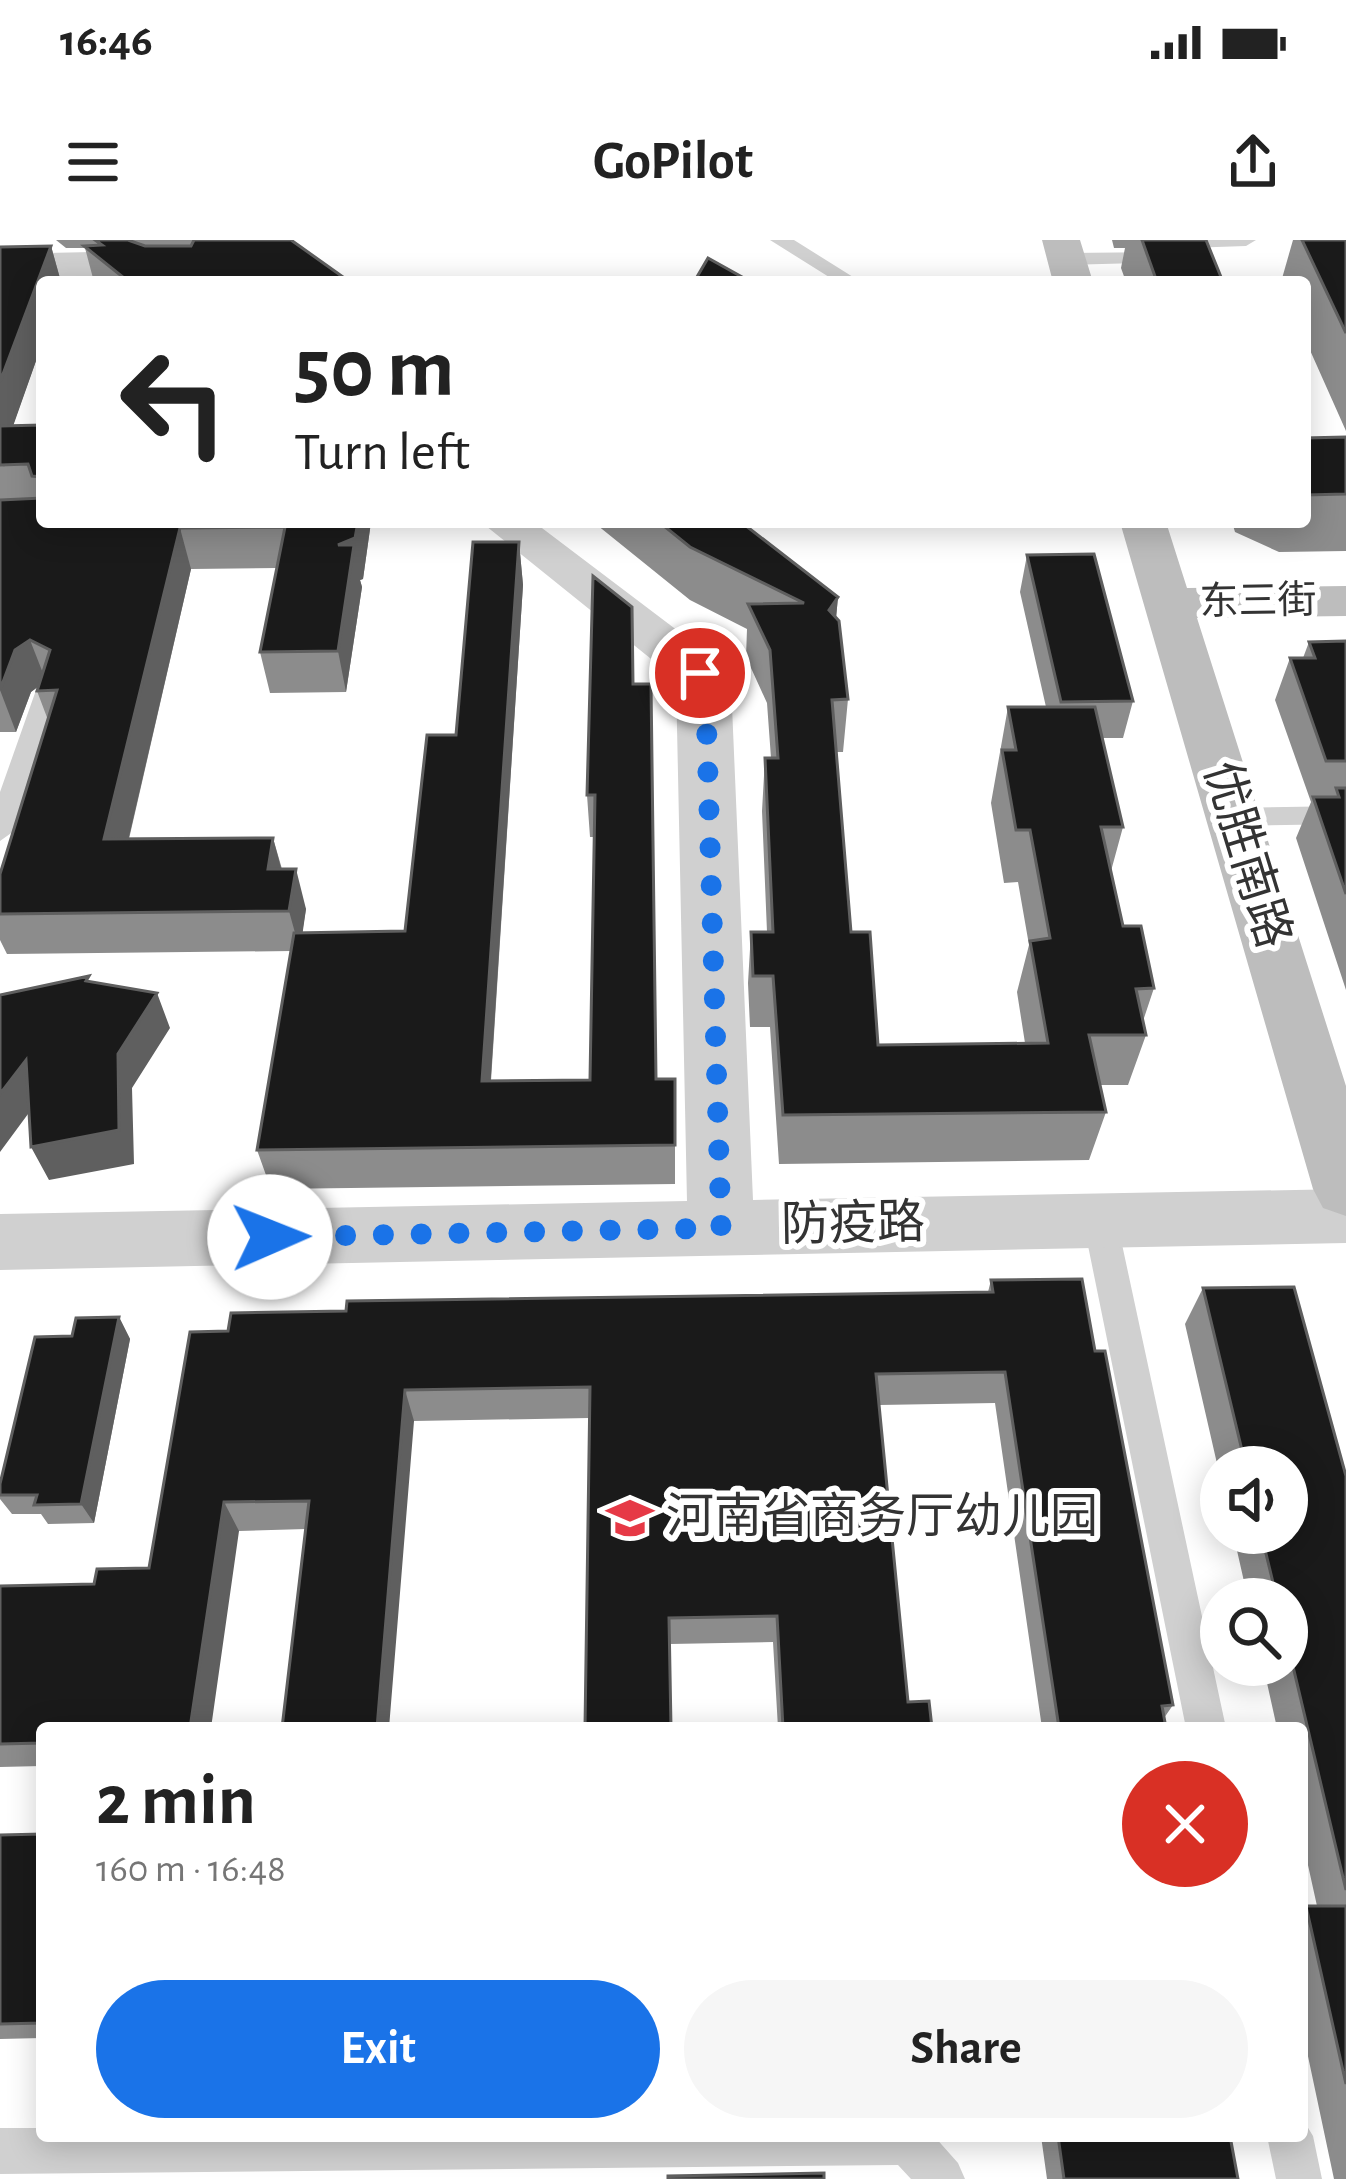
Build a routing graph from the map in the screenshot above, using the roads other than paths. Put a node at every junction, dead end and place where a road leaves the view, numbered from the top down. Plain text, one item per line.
1 (780, 240) edge
2 (1246, 240) edge
3 (1190, 253) edge
4 (1066, 260) edge
5 (0, 266) edge
6 (172, 276) edge
7 (841, 276) edge
8 (512, 528) edge
9 (1145, 528) edge
10 (1346, 601) edge
11 (1169, 603) junction
12 (48, 692) edge
13 (1346, 814) edge
14 (1234, 817) junction
15 (0, 831) edge
16 (1346, 1189) edge
17 (1346, 1216) edge
18 (1100, 1221) junction
19 (721, 1228) junction
20 (0, 1242) edge
21 (1205, 1722) edge
22 (1291, 2142) edge
23 (0, 2151) edge
24 (942, 2179) edge
25 (1299, 2179) edge

1 - 7 lane
2 - 3 lane
3 - 4 lane
5 - 6 street
8 - 19 street
9 - 11 street, 优胜南路
10 - 11 street, 东三街
11 - 14 street, 优胜南路
12 - 15 lane
13 - 14 lane
14 - 16 street, 优胜南路
17 - 18 street, 防疫路
18 - 19 street, 防疫路
18 - 21 lane
19 - 20 street, 防疫路
22 - 25 lane
23 - 24 lane

